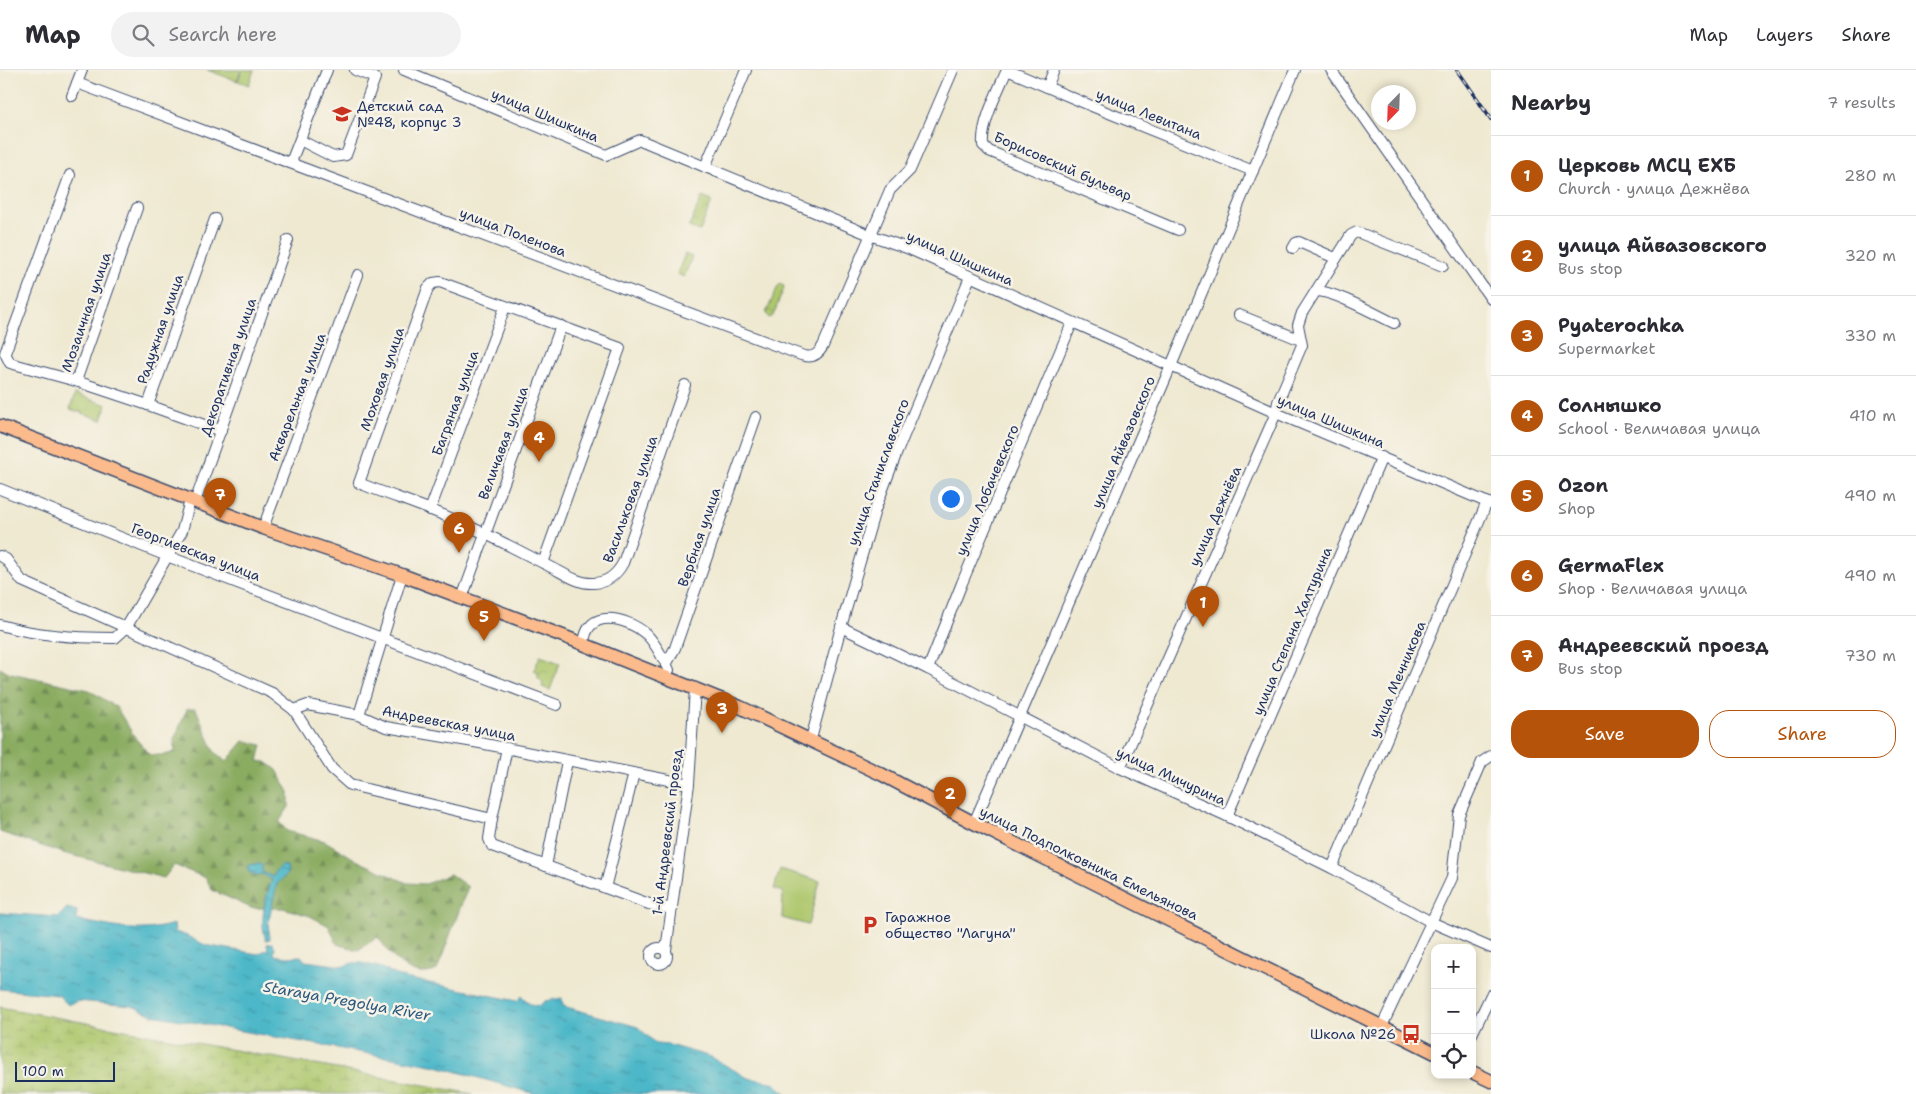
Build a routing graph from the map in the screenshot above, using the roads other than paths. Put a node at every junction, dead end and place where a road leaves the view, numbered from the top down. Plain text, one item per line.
1 (82, 70) edge
2 (327, 70) edge
3 (355, 70) edge
4 (404, 70) edge
5 (746, 70) edge
6 (952, 70) edge
7 (1007, 70) edge
8 (1054, 70) edge
9 (1295, 70) edge
10 (1331, 70) edge
11 (77, 83) junction
12 (1046, 87) junction
13 (72, 96) dead end
14 (300, 140) junction
15 (292, 162) junction
16 (705, 167) junction
17 (1253, 171) junction
18 (70, 175) dead end
19 (137, 208) dead end
20 (215, 219) dead end
21 (1178, 230) dead end
22 (870, 235) junction
23 (288, 240) dead end
24 (1293, 248) dead end
25 (1335, 258) junction
26 (1443, 266) dead end
27 (358, 274) dead end
28 (970, 277) junction
29 (1316, 291) junction
30 (1491, 299) edge
31 (505, 306) junction
32 (1240, 315) dead end
33 (1072, 323) junction
34 (1394, 323) dead end
35 (561, 326) junction
36 (1301, 340) junction
37 (1171, 366) junction
38 (76, 381) junction
39 (685, 385) dead end
40 (148, 406) junction
41 (1276, 413) junction
42 (756, 418) dead end
43 (0, 426) edge
44 (220, 431) junction
45 (1382, 457) junction
46 (0, 489) edge
47 (193, 501) junction
48 (1489, 503) edge
49 (430, 510) junction
50 (263, 528) junction
51 (485, 533) junction
52 (0, 556) edge
53 (167, 556) junction
54 (542, 563) junction
55 (402, 575) junction
56 (462, 598) junction
57 (0, 625) edge
58 (841, 627) junction
59 (126, 628) junction
60 (382, 639) junction
61 (584, 644) junction
62 (666, 665) junction
63 (928, 669) junction
64 (672, 678) junction
65 (695, 688) junction
66 (557, 705) dead end
67 (294, 710) junction
68 (358, 715) junction
69 (1020, 717) junction
70 (811, 739) junction
71 (507, 748) junction
72 (1491, 756) edge
73 (567, 760) junction
74 (1120, 768) junction
75 (634, 774) junction
76 (689, 784) junction
77 (1227, 816) junction
78 (492, 819) junction
79 (974, 823) junction
80 (546, 866) junction
81 (1332, 868) junction
82 (605, 888) junction
83 (672, 909) junction
84 (1431, 922) junction
85 (1491, 948) edge
86 (666, 950) dead end
87 (1491, 995) edge
88 (1382, 1026) junction
89 (1476, 1026) edge
90 (1431, 1051) edge
91 (1476, 1074) edge
92 (1491, 1081) edge

1 - 11 street
2 - 14 street
3 - 14 street
4 - 16 street, улица Шишкина
5 - 16 street
6 - 22 street, улица Поленова
7 - 12 street, улица Левитана
7 - 21 street, Борисовский бульвар
8 - 12 street
9 - 17 street, улица Айвазовского
10 - 30 street
11 - 13 street
11 - 15 street, улица Поленова
12 - 17 street, улица Левитана
14 - 15 street
15 - 22 street, улица Поленова
16 - 22 street, улица Шишкина
17 - 37 street, улица Айвазовского
18 - 38 street
19 - 38 street, Мозаичная улица
20 - 40 street, Радужная улица
22 - 28 street, улица Шишкина
23 - 44 street, Декоративная улица
24 - 25 street
25 - 26 street, улица Дежнёва
25 - 29 street, улица Дежнёва
27 - 50 street, Акварельная улица
28 - 33 street, улица Шишкина
28 - 58 street, улица Станиславского
29 - 34 street
29 - 36 street, улица Дежнёва
31 - 35 street, Моховая улица
31 - 49 street, Багряная улица
31 - 49 street, Моховая улица
32 - 36 street
33 - 37 street, улица Шишкина
33 - 63 street, улица Лобачевского
35 - 51 street, Величавая улица
35 - 54 street, Моховая улица
36 - 41 street, улица Дежнёва
37 - 41 street, улица Шишкина
37 - 69 street, улица Айвазовского
38 - 40 street, Мозаичная улица
39 - 54 street, Васильковая улица
40 - 44 street, Радужная улица
41 - 45 street, улица Шишкина
41 - 74 street, улица Дежнёва
42 - 62 street, Вербная улица
43 - 47 main road, улица Подполковника Емельянова
44 - 47 street, Декоративная улица
45 - 48 street, улица Шишкина
45 - 77 street, улица Степана Халтурина
46 - 53 street, Георгиевская улица
47 - 50 main road, улица Подполковника Емельянова
47 - 53 street, Декоративная улица
48 - 81 street, улица Мечникова
49 - 51 street, Моховая улица
50 - 55 main road, улица Подполковника Емельянова
51 - 54 street, Моховая улица
51 - 56 street, Величавая улица
52 - 59 street
53 - 59 street, Декоративная улица
53 - 60 street, Георгиевская улица
55 - 56 main road, улица Подполковника Емельянова
55 - 60 street
56 - 61 main road, улица Подполковника Емельянова
57 - 59 street
58 - 63 street, улица Мичурина
58 - 70 street, улица Станиславского
59 - 67 street
60 - 66 street, Георгиевская улица
60 - 68 street
61 - 62 street
61 - 64 main road, улица Подполковника Емельянова
62 - 64 street
63 - 69 street, улица Мичурина
64 - 65 main road, улица Подполковника Емельянова
65 - 70 main road, улица Подполковника Емельянова
65 - 76 street, 1-й Андреевский проезд
67 - 68 street, Андреевская улица
67 - 78 street
68 - 71 street, Андреевская улица
69 - 74 street, улица Мичурина
69 - 79 street, улица Айвазовского
70 - 79 main road, улица Подполковника Емельянова
71 - 73 street, Андреевская улица
71 - 78 street
72 - 84 street
73 - 75 street, Андреевская улица
73 - 80 street
74 - 77 street, улица Мичурина
75 - 76 street, Андреевская улица
75 - 82 street
76 - 83 street, 1-й Андреевский проезд
77 - 81 street, улица Мичурина
78 - 80 street
79 - 88 main road, улица Подполковника Емельянова
80 - 82 street
81 - 84 street, улица Мичурина
82 - 83 street
83 - 86 street, 1-й Андреевский проезд
84 - 85 street, улица Мичурина
84 - 88 street
87 - 89 street
88 - 90 main road, улица Подполковника Емельянова
91 - 92 main road

